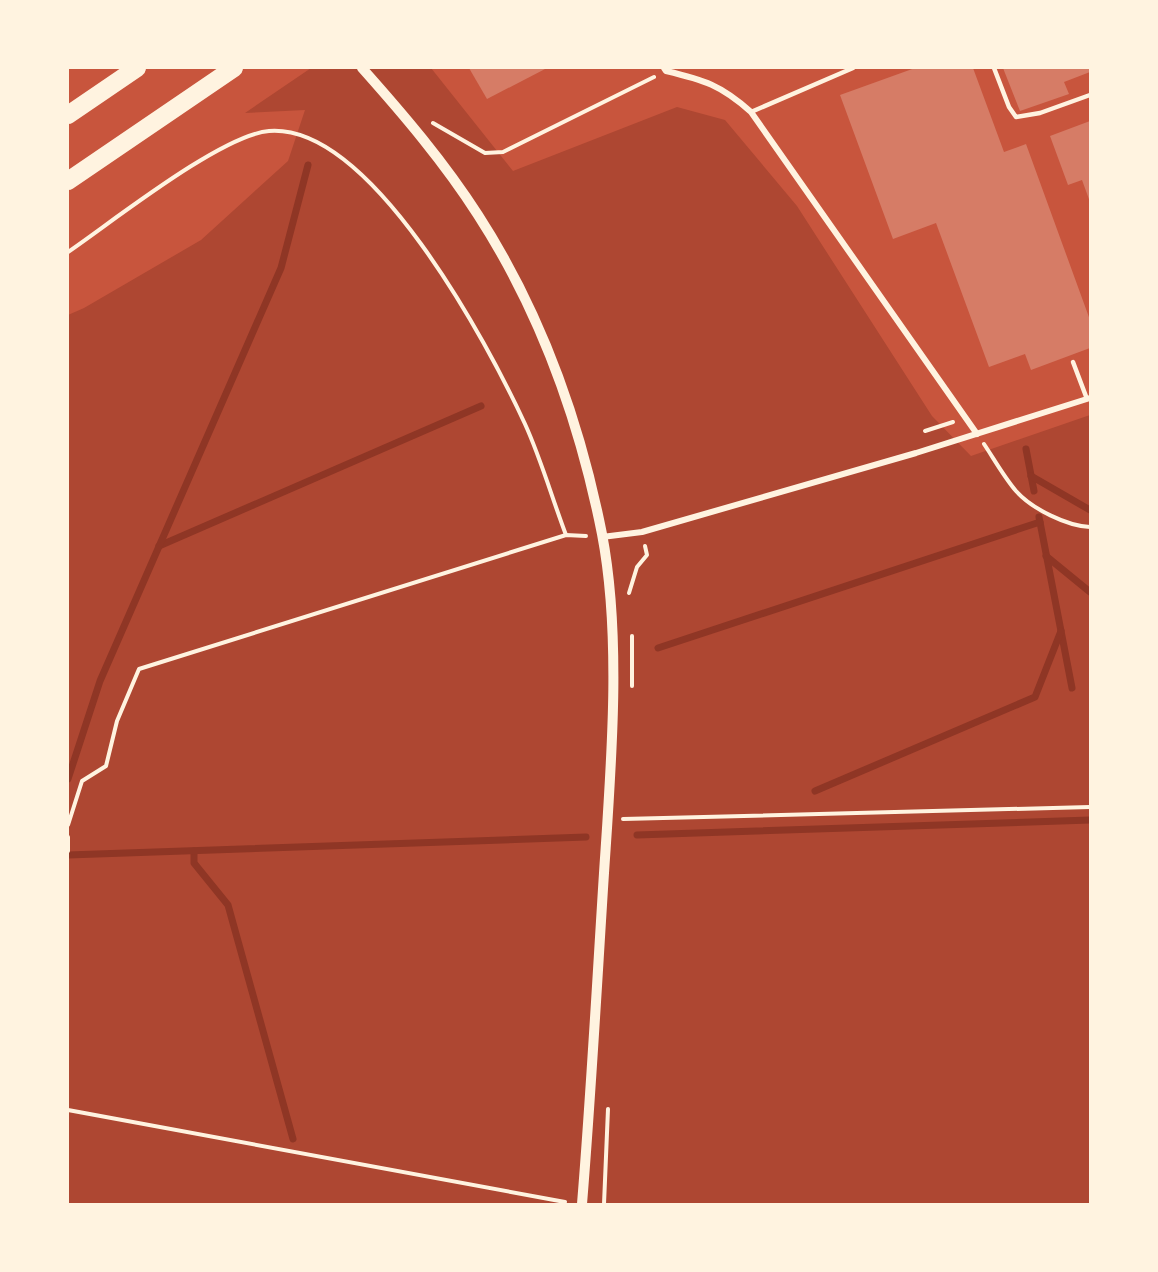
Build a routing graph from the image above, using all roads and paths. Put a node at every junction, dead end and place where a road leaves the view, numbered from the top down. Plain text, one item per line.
1 (137, 68) edge
2 (234, 68) edge
3 (362, 68) edge
4 (853, 68) edge
5 (994, 68) edge
6 (665, 69) edge
7 (1090, 94) edge
8 (751, 112) junction
9 (68, 115) edge
10 (433, 123) dead end
11 (68, 181) edge
12 (68, 252) edge
13 (1073, 362) dead end
14 (1089, 399) edge
15 (977, 434) junction
16 (1090, 527) edge
17 (566, 535) junction
18 (602, 537) junction
19 (1090, 807) edge
20 (608, 819) junction
21 (68, 825) edge
22 (68, 837) edge
23 (68, 850) edge
24 (68, 1110) edge
25 (573, 1204) edge
26 (582, 1204) edge

1 - 9 highway
2 - 11 highway
3 - 18 street
4 - 8 lane
5 - 7 lane
6 - 8 street
6 - 10 path
8 - 15 street
12 - 17 path
13 - 14 lane
14 - 15 street
15 - 16 path
15 - 18 street
17 - 18 path
17 - 21 path
18 - 20 street
19 - 20 path
20 - 26 street
22 - 23 path
24 - 25 path

